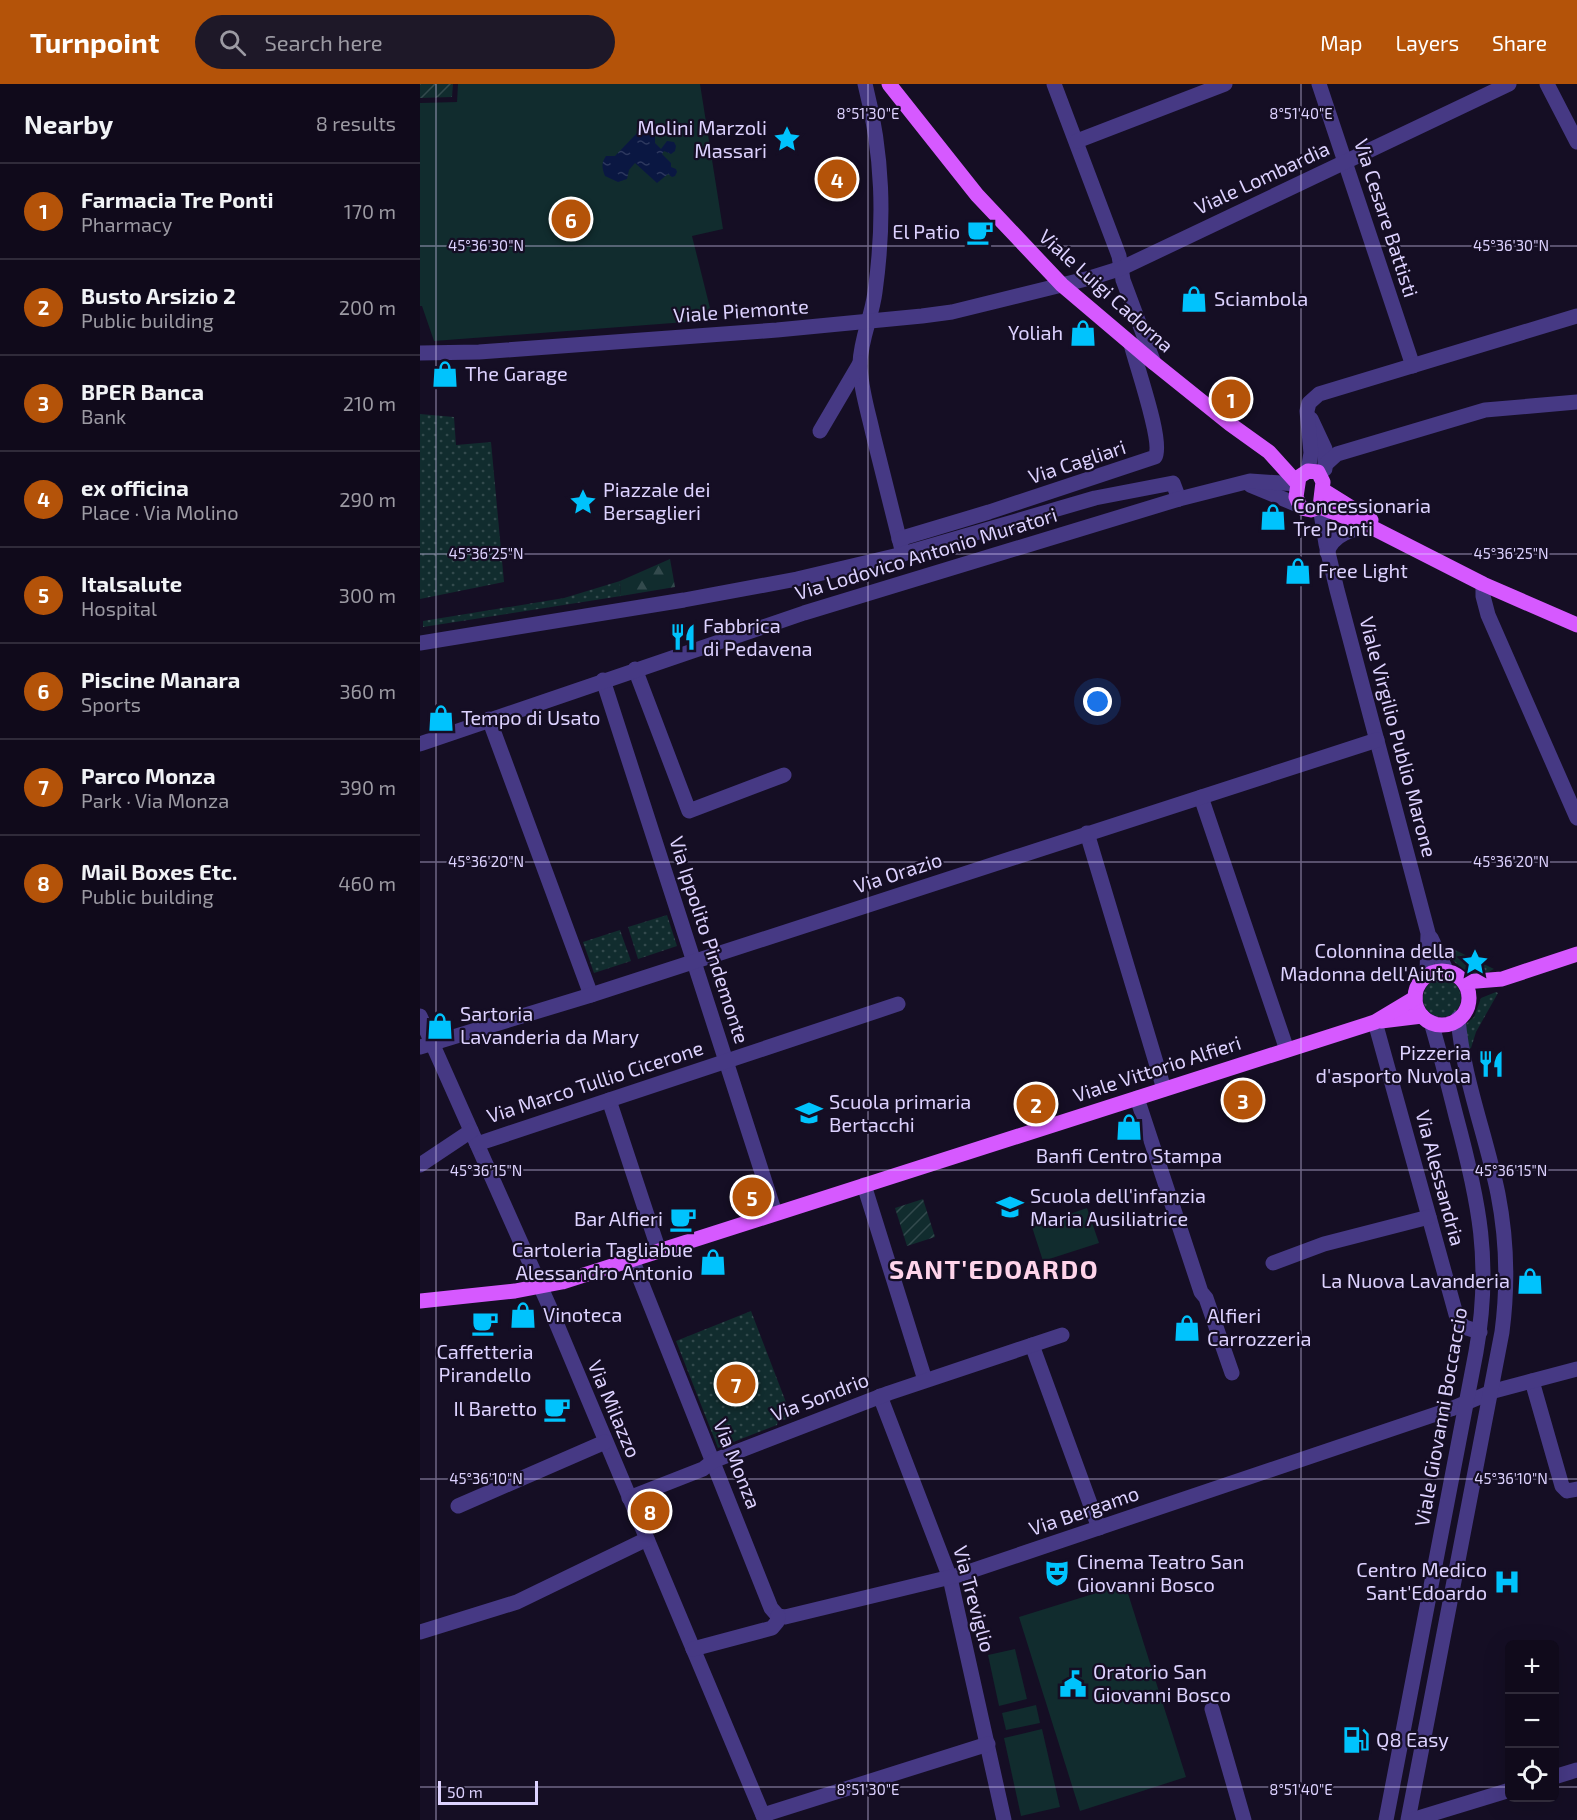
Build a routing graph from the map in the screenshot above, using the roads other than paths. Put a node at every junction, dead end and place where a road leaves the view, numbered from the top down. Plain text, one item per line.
1 (865, 84) edge
2 (889, 84) edge
3 (1054, 84) edge
4 (1225, 84) edge
5 (1319, 84) edge
6 (1509, 84) edge
7 (1547, 84) edge
8 (1077, 141) junction
9 (1577, 142) edge
10 (1346, 162) junction
11 (1122, 268) junction
12 (1062, 285) junction
13 (1577, 316) edge
14 (869, 322) junction
15 (1131, 344) junction
16 (420, 353) edge
17 (860, 363) junction
18 (1154, 363) junction
19 (1413, 366) junction
20 (1577, 402) edge
21 (1307, 411) junction
22 (820, 431) dead end
23 (1326, 464) junction
24 (1302, 477) junction
25 (1242, 483) junction
26 (1323, 486) junction
27 (1179, 499) junction
28 (1309, 507) junction
29 (1371, 527) junction
30 (1392, 537) junction
31 (901, 547) junction
32 (1326, 548) junction
33 (1484, 584) junction
34 (1577, 625) edge
35 (420, 643) edge
36 (635, 669) junction
37 (603, 680) junction
38 (489, 719) junction
39 (1377, 740) junction
40 (420, 744) edge
41 (784, 775) dead end
42 (1200, 797) junction
43 (1577, 818) edge
44 (1087, 833) junction
45 (1428, 933) junction
46 (1577, 954) edge
47 (695, 961) junction
48 (1447, 972) junction
49 (1427, 975) junction
50 (1502, 979) junction
51 (1464, 982) junction
52 (591, 995) junction
53 (1415, 998) junction
54 (1467, 1003) junction
55 (898, 1004) dead end
56 (420, 1016) edge
57 (1458, 1018) junction
58 (1426, 1019) junction
59 (1375, 1022) junction
60 (426, 1046) edge
61 (1287, 1050) junction
62 (727, 1061) junction
63 (1164, 1089) junction
64 (1137, 1098) junction
65 (609, 1100) junction
66 (474, 1137) junction
67 (420, 1165) edge
68 (864, 1185) junction
69 (775, 1213) junction
70 (1429, 1217) junction
71 (659, 1251) junction
72 (632, 1259) junction
73 (1273, 1263) dead end
74 (540, 1287) junction
75 (420, 1301) edge
76 (1480, 1332) junction
77 (1062, 1335) dead end
78 (1032, 1345) junction
79 (1577, 1369) edge
80 (1232, 1373) dead end
81 (925, 1380) junction
82 (1532, 1381) junction
83 (1490, 1393) junction
84 (880, 1396) junction
85 (1467, 1403) junction
86 (605, 1442) junction
87 (713, 1461) junction
88 (1577, 1489) edge
89 (629, 1498) junction
90 (458, 1506) dead end
91 (1099, 1528) junction
92 (647, 1539) junction
93 (950, 1578) junction
94 (778, 1616) junction
95 (420, 1632) edge
96 (693, 1649) junction
97 (1212, 1708) dead end
98 (988, 1744) junction
99 (1577, 1770) edge
100 (1559, 1775) edge
101 (1505, 1792) edge
102 (764, 1818) edge
103 (1004, 1820) edge
104 (1244, 1820) edge
105 (1386, 1820) edge
106 (1408, 1820) edge
107 (1412, 1820) edge

1 - 14 street
2 - 12 main road, Viale Luigi Cadorna
3 - 8 street
4 - 8 street
5 - 10 street, Via Cesare Battisti
6 - 10 street, Viale Lombardia
7 - 9 street
8 - 11 street
10 - 11 street, Viale Lombardia
10 - 19 street, Via Cesare Battisti
11 - 12 street, Viale Lombardia
11 - 18 street
12 - 14 street, Viale Piemonte
12 - 15 main road, Viale Luigi Cadorna
13 - 19 street
14 - 16 street, Viale Piemonte
14 - 17 street
15 - 18 main road, Viale Luigi Cadorna
15 - 31 street, Via Cagliari
17 - 22 street
17 - 31 street
18 - 24 main road, Viale Luigi Cadorna
19 - 21 street
20 - 23 street
21 - 23 street
21 - 24 street
23 - 26 street
24 - 25 street, Via Lodovico Antonio Muratori
24 - 26 main road, Viale Luigi Cadorna
24 - 28 main road
25 - 27 street, Via Lodovico Antonio Muratori
25 - 28 street
26 - 28 main road
26 - 30 main road
27 - 31 street
27 - 36 street, Via Lodovico Antonio Muratori
28 - 29 main road
28 - 32 street, Viale Virgilio Publio Marone
29 - 30 main road
29 - 32 street
30 - 33 main road
31 - 35 street
32 - 39 street, Viale Virgilio Publio Marone
33 - 34 main road
33 - 43 street
36 - 37 street, Via Lodovico Antonio Muratori
36 - 41 street
37 - 38 street, Via Lodovico Antonio Muratori
37 - 47 street, Via Ippolito Pindemonte
38 - 40 street, Via Lodovico Antonio Muratori
38 - 52 street
39 - 42 street, Via Orazio
39 - 45 street, Viale Virgilio Publio Marone
42 - 44 street, Via Orazio
42 - 61 street
44 - 47 street, Via Orazio
44 - 63 street
45 - 48 street, Viale Virgilio Publio Marone
45 - 49 street, Viale Virgilio Publio Marone
46 - 50 main road
47 - 52 street, Via Orazio
47 - 62 street, Via Ippolito Pindemonte
48 - 49 main road
48 - 51 main road
49 - 53 main road
50 - 51 main road
50 - 54 main road
51 - 54 main road
52 - 60 street, Via Orazio
53 - 58 main road
53 - 59 main road, Viale Vittorio Alfieri
54 - 57 main road
55 - 62 street, Via Marco Tullio Cicerone
56 - 60 street, Via Milazzo
57 - 58 main road
57 - 83 street
58 - 59 main road, Viale Vittorio Alfieri
58 - 76 street, Viale Giovanni Boccaccio
59 - 61 main road, Viale Vittorio Alfieri
59 - 70 street, Via Alessandria
60 - 66 street, Via Milazzo
61 - 63 main road, Viale Vittorio Alfieri
62 - 65 street, Via Marco Tullio Cicerone
62 - 69 street, Via Ippolito Pindemonte
63 - 64 main road, Viale Vittorio Alfieri
64 - 68 main road, Viale Vittorio Alfieri
64 - 80 street
65 - 66 street, Via Marco Tullio Cicerone
65 - 71 street
66 - 67 street, Via Marco Tullio Cicerone
66 - 74 street, Via Milazzo
68 - 69 main road, Viale Vittorio Alfieri
68 - 81 street
69 - 71 main road, Viale Vittorio Alfieri
70 - 73 street
70 - 76 street, Via Alessandria
71 - 72 main road, Viale Vittorio Alfieri
72 - 74 main road, Viale Vittorio Alfieri
72 - 87 street, Via Monza
74 - 75 main road, Viale Vittorio Alfieri
74 - 86 street, Via Milazzo
76 - 85 street, Viale Giovanni Boccaccio
77 - 78 street, Via Sondrio
78 - 81 street, Via Sondrio
78 - 91 street
79 - 82 street, Via Bergamo
81 - 84 street, Via Sondrio
82 - 83 street, Via Bergamo
82 - 88 street
83 - 85 street, Via Bergamo
83 - 106 street
84 - 87 street, Via Sondrio
84 - 93 street, Via Treviglio
85 - 91 street, Via Bergamo
85 - 105 street, Viale Giovanni Boccaccio
86 - 89 street, Via Milazzo
86 - 90 street
87 - 89 street, Via Sondrio
87 - 94 street, Via Monza
89 - 92 street, Via Milazzo
91 - 93 street, Via Bergamo
92 - 95 street
92 - 96 street, Via Milazzo
93 - 94 street, Via Bergamo
93 - 98 street, Via Treviglio
94 - 96 street, Via Bergamo
96 - 102 street, Via Milazzo
97 - 104 street
98 - 102 street
98 - 103 street, Via Treviglio
99 - 100 street
101 - 107 street

